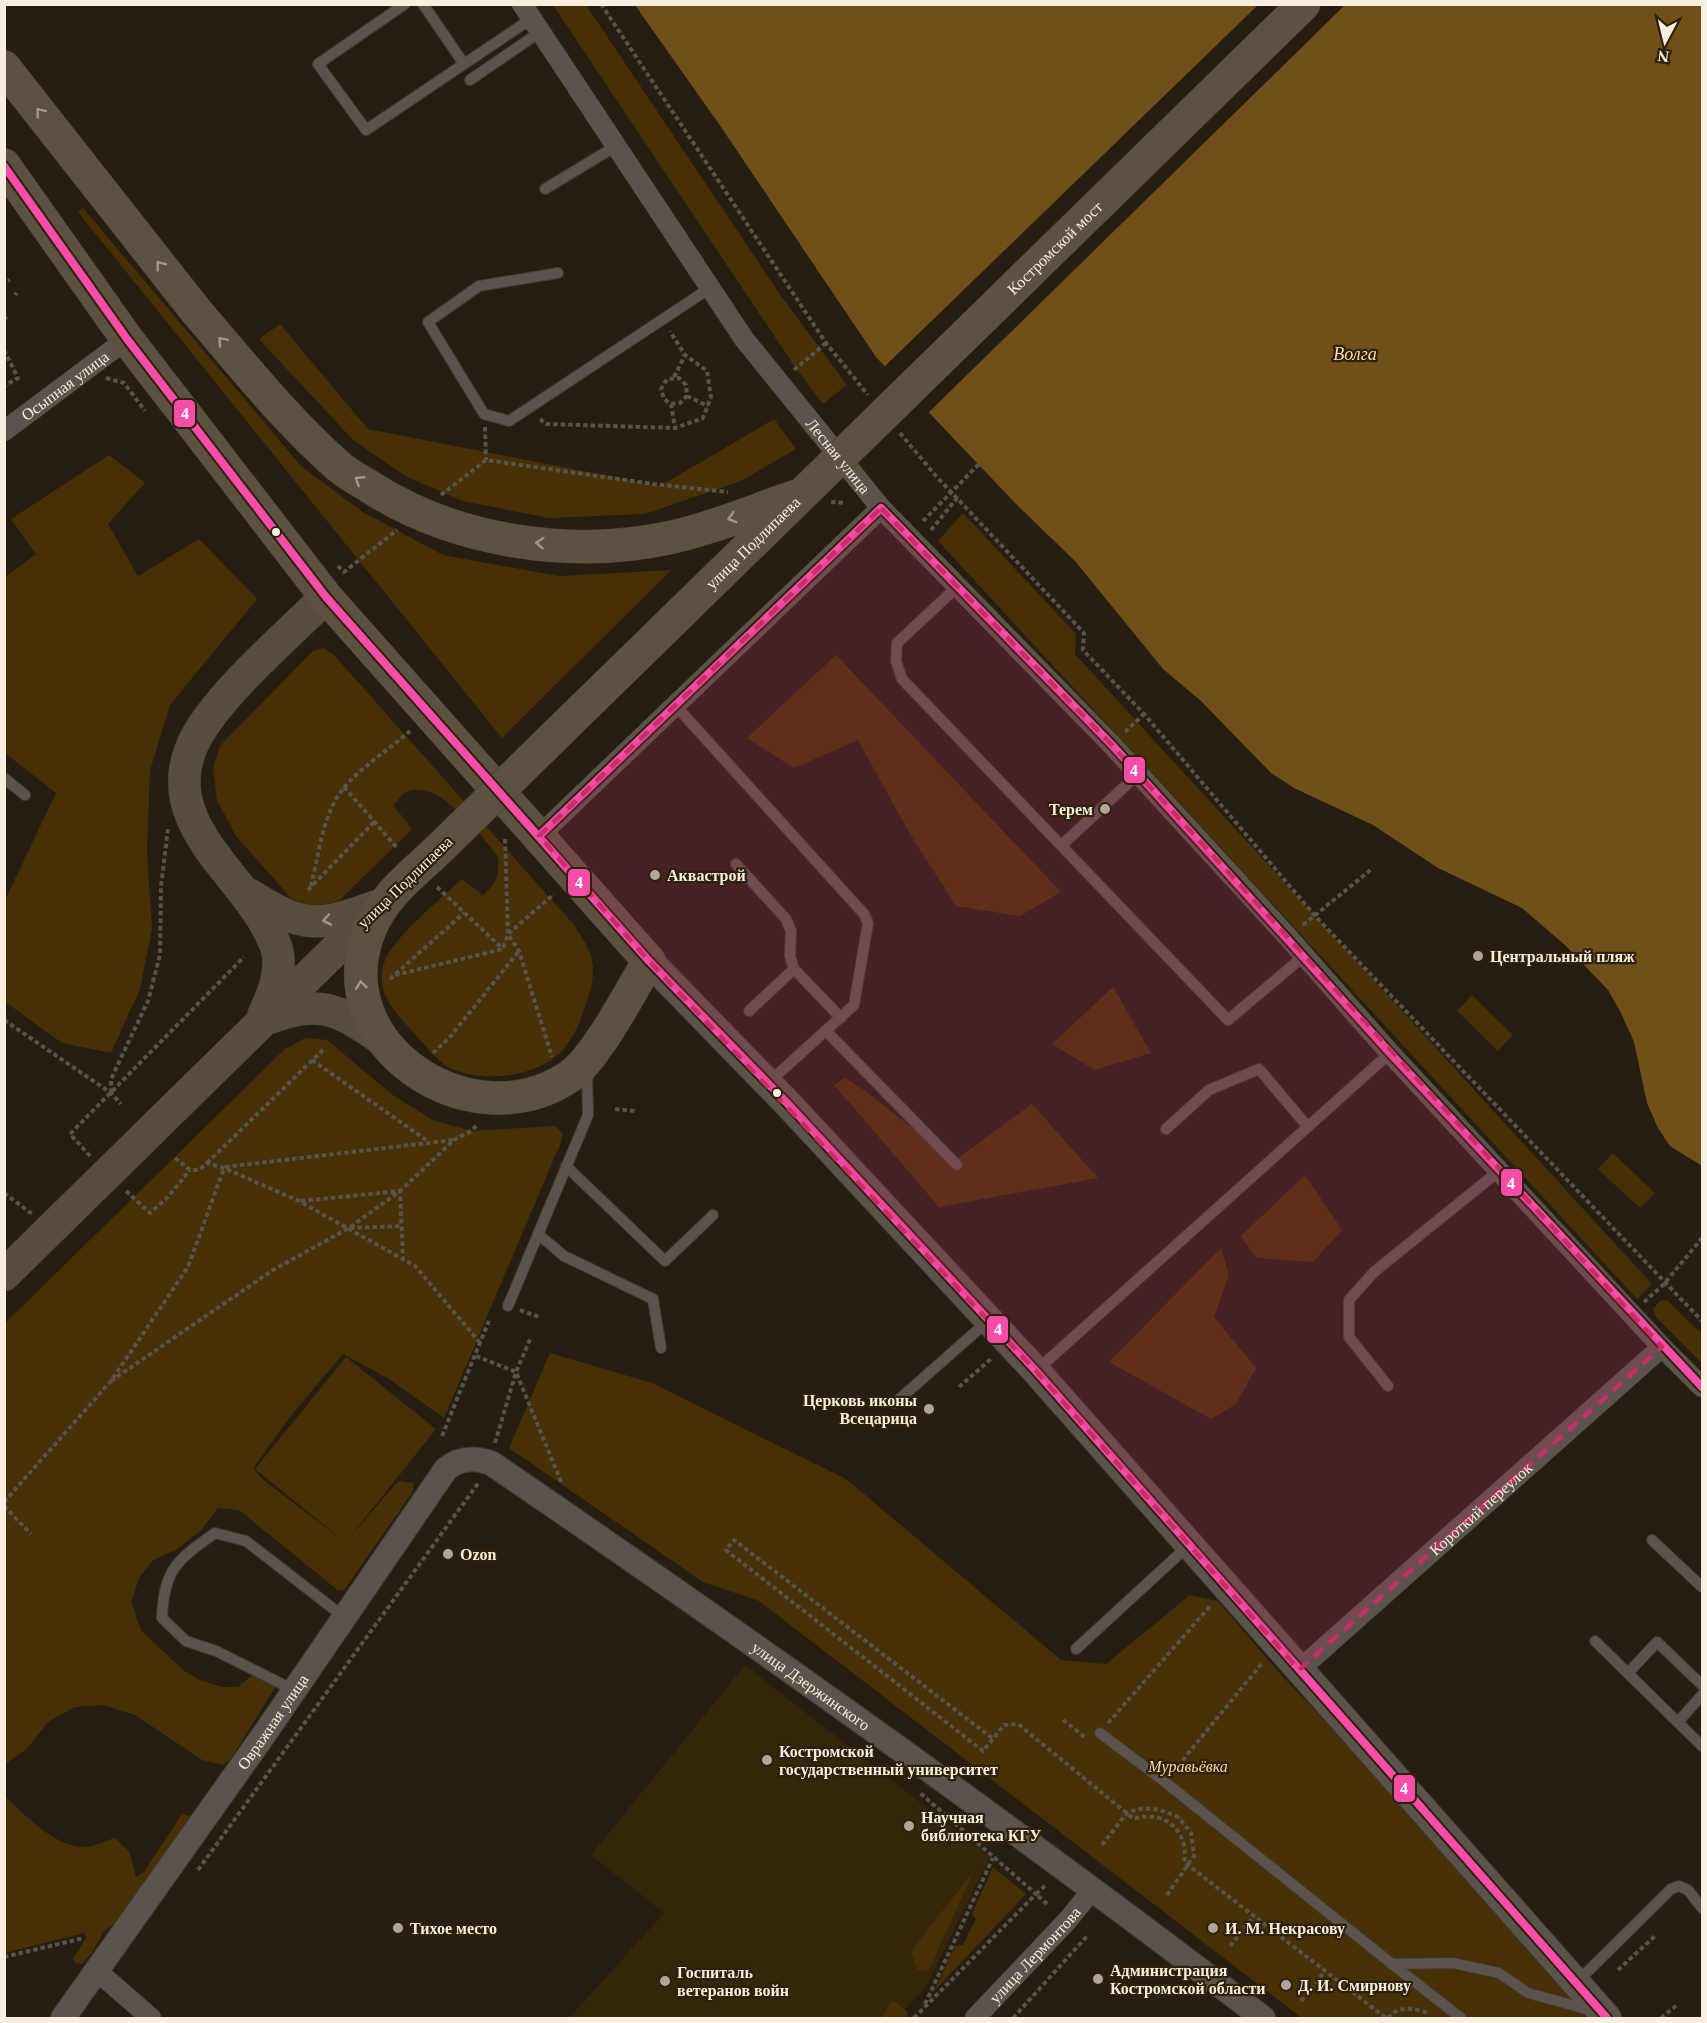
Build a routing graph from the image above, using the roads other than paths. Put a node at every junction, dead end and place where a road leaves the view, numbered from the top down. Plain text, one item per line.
1 (405, 4) edge
2 (423, 4) edge
3 (1304, 4) edge
4 (531, 18) edge
5 (464, 64) junction
6 (4, 67) edge
7 (470, 80) dead end
8 (616, 146) junction
9 (4, 165) edge
10 (545, 189) dead end
11 (558, 273) dead end
12 (710, 288) junction
13 (127, 339) junction
14 (4, 431) edge
15 (815, 497) junction
16 (881, 508) junction
17 (957, 587) junction
18 (326, 597) junction
19 (675, 705) junction
20 (1138, 774) junction
21 (4, 778) edge
22 (25, 795) dead end
23 (539, 836) junction
24 (1062, 845) junction
25 (736, 864) dead end
26 (246, 893) junction
27 (383, 904) junction
28 (1304, 956) junction
29 (650, 961) junction
30 (794, 969) junction
31 (749, 1011) dead end
32 (841, 1018) junction
33 (260, 1022) junction
34 (826, 1031) junction
35 (381, 1039) junction
36 (1390, 1053) junction
37 (587, 1061) junction
38 (768, 1084) junction
39 (1308, 1126) junction
40 (1166, 1129) dead end
41 (957, 1165) dead end
42 (566, 1166) junction
43 (1499, 1171) junction
44 (713, 1215) dead end
45 (538, 1234) junction
46 (4, 1275) edge
47 (508, 1306) dead end
48 (989, 1320) junction
49 (1662, 1347) junction
50 (661, 1348) dead end
51 (1036, 1371) junction
52 (1388, 1386) dead end
53 (1702, 1387) edge
54 (895, 1403) dead end
55 (490, 1474) joint
56 (1652, 1540) dead end
57 (1188, 1546) junction
58 (1702, 1587) edge
59 (344, 1617) junction
60 (1594, 1641) dead end
61 (1076, 1649) dead end
62 (1299, 1670) junction
63 (1628, 1673) junction
64 (1702, 1685) edge
65 (294, 1690) junction
66 (1702, 1695) edge
67 (1678, 1722) junction
68 (1100, 1733) road end
69 (1702, 1746) edge
70 (1093, 1889) junction
71 (1702, 1908) edge
72 (1392, 1964) junction
73 (97, 1971) junction
74 (1576, 1983) junction
75 (1605, 2016) edge
76 (63, 2019) edge
77 (151, 2019) edge
78 (975, 2019) edge
79 (1263, 2019) edge
80 (1461, 2019) edge

1 - 5 lane
2 - 5 lane
3 - 15 highway, Костромской мост, bridge
4 - 5 lane
4 - 7 lane
4 - 8 street, Лесная улица
15 -> 6 highway, bridge
8 - 10 lane
8 - 12 street, Лесная улица
9 - 13 highway
11 - 12 lane
12 - 16 street, Лесная улица
13 - 14 street, Осыпная улица
13 - 18 highway
15 - 27 highway, улица Подлипаева, bridge
16 - 17 street, Лесная улица
16 - 19 street
17 - 20 street, Лесная улица
17 - 24 lane
18 - 23 highway
18 - 26 main road
19 - 23 street
19 - 32 lane
20 - 24 lane
20 - 28 street, Лесная улица
21 - 22 lane
23 - 29 highway
24 - 28 lane
25 - 30 lane
27 -> 26 main road
26 - 33 main road
27 - 33 main road, улица Подлипаева
35 -> 27 highway
28 - 36 street, Лесная улица
29 - 37 highway
29 - 38 main road
30 - 31 lane
30 - 32 lane
32 - 34 lane
33 - 35 main road
33 - 46 main road, улица Подлипаева
34 - 38 lane
34 - 41 lane
35 - 37 highway
36 - 39 lane
36 - 43 street, Лесная улица
37 - 42 lane
38 - 48 main road
39 - 40 lane
39 - 51 lane
42 - 44 lane
42 - 45 lane
43 - 49 street, Лесная улица
43 - 52 lane
45 - 47 lane
45 - 50 lane
48 - 51 main road
48 - 54 lane
49 - 53 street, Лесная улица
49 - 62 street, Короткий переулок
51 - 57 main road
55 - 59 street, Овражная улица
55 - 70 street, улица Дзержинского
56 - 58 lane
57 - 61 lane
57 - 62 main road
59 - 65 street, Овражная улица
59 - 65 lane
60 - 63 lane
62 - 74 main road
63 - 64 lane
63 - 67 lane
65 - 73 street, Овражная улица
66 - 67 lane
67 - 69 lane
68 - 72 lane
70 - 78 street, улица Лермонтова
70 - 79 street, улица Дзержинского
71 - 74 lane
72 - 75 lane
72 - 80 lane
73 - 76 street, Овражная улица
73 - 77 street
74 - 75 main road

